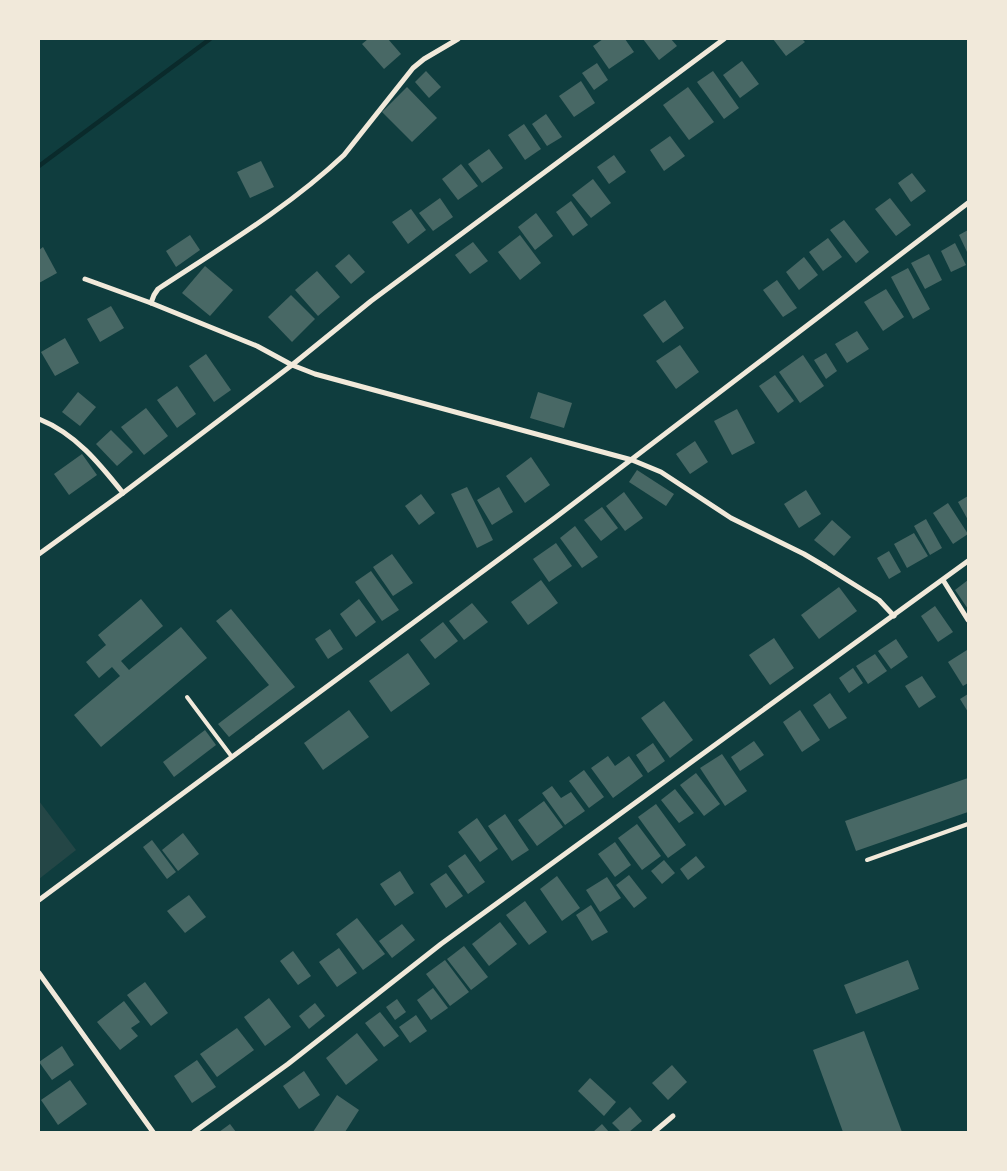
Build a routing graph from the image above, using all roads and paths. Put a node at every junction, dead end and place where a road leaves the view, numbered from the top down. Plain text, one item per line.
1 (458, 39) edge
2 (724, 39) edge
3 (968, 203) edge
4 (85, 279) dead end
5 (151, 303) junction
6 (292, 365) junction
7 (39, 420) edge
8 (632, 460) junction
9 (123, 493) junction
10 (39, 554) edge
11 (968, 561) edge
12 (943, 580) junction
13 (894, 616) junction
14 (968, 620) edge
15 (187, 697) dead end
16 (232, 757) junction
17 (968, 824) edge
18 (867, 860) dead end
19 (39, 900) edge
20 (39, 973) edge
21 (672, 1116) dead end
22 (153, 1132) edge
23 (194, 1132) edge
24 (654, 1132) edge

1 - 5 street
2 - 6 street
3 - 8 street
4 - 5 street
5 - 6 street
6 - 8 street
6 - 9 street
7 - 9 street
8 - 13 street
8 - 16 street
9 - 10 street
11 - 12 street
12 - 13 street
12 - 14 street
13 - 23 street
15 - 16 lane
16 - 19 street
17 - 18 lane
20 - 22 street
21 - 24 street

